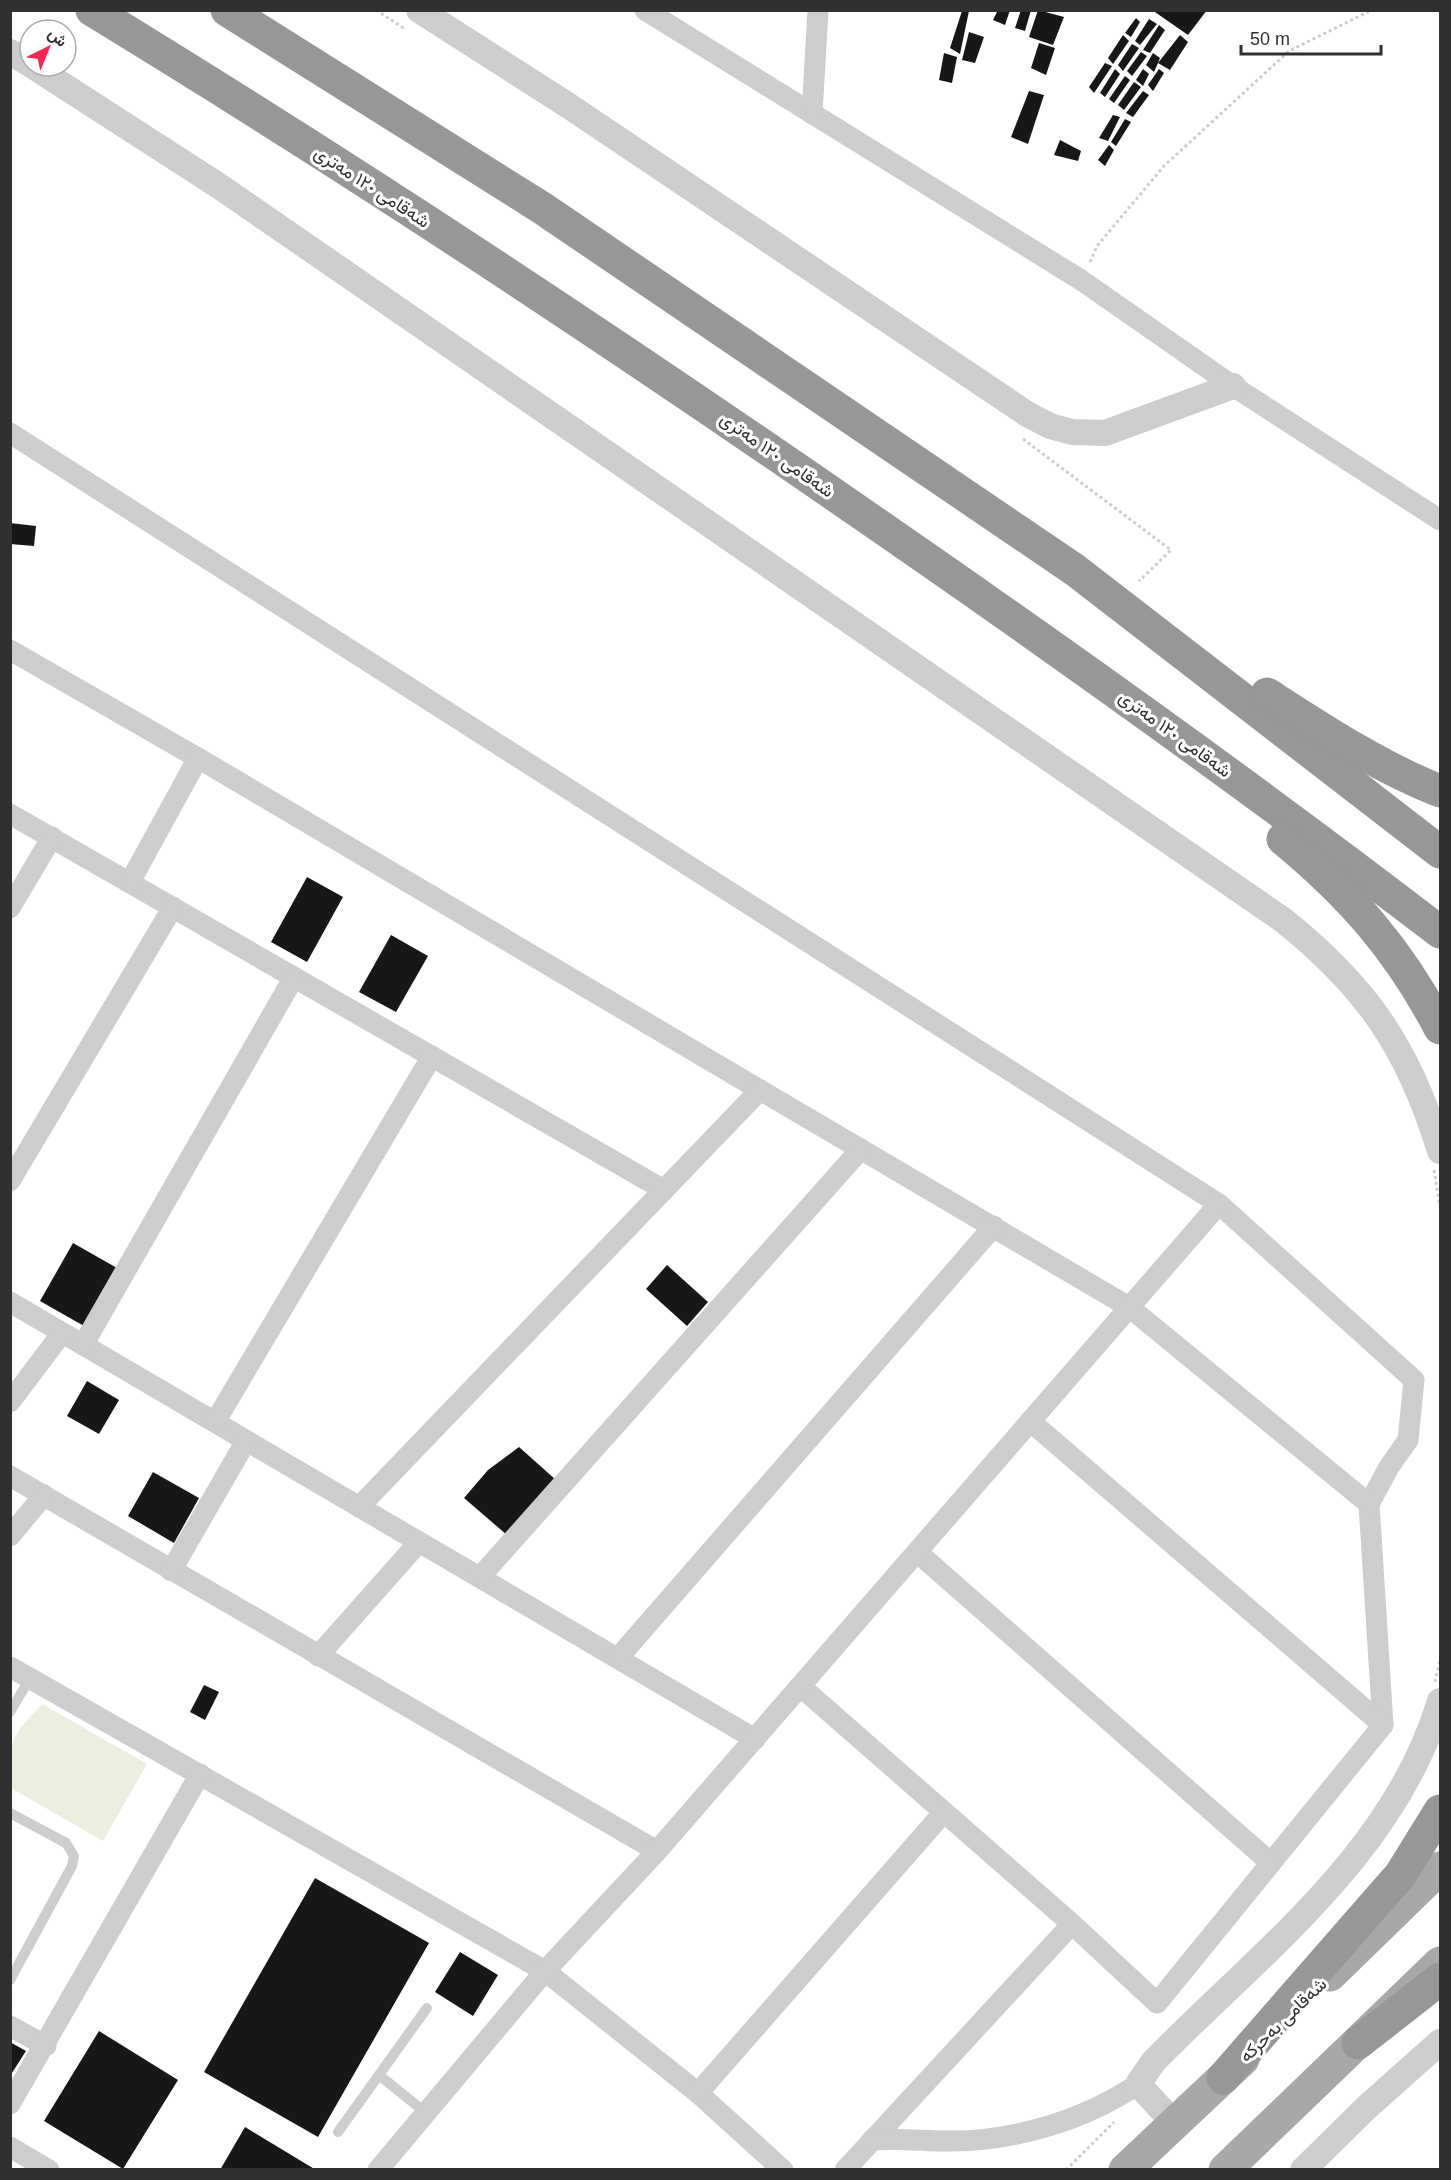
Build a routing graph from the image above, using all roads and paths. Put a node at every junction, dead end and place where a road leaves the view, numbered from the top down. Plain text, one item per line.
1 (92, 10) edge
2 (226, 10) edge
3 (419, 10) edge
4 (645, 10) edge
5 (818, 10) edge
6 (1372, 10) edge
7 (51, 78) edge
8 (812, 114) junction
9 (1081, 280) junction
10 (1233, 386) junction
11 (10, 433) edge
12 (1440, 520) edge
13 (1075, 570) junction
14 (10, 650) edge
15 (1110, 687) junction
16 (198, 758) junction
17 (1440, 790) edge
18 (10, 814) edge
19 (52, 837) junction
20 (1440, 852) edge
21 (130, 882) junction
22 (172, 907) junction
23 (10, 908) edge
24 (1440, 932) edge
25 (294, 977) junction
26 (1440, 1028) edge
27 (432, 1056) junction
28 (760, 1090) junction
29 (861, 1149) junction
30 (1436, 1157) edge
31 (10, 1180) edge
32 (664, 1190) junction
33 (1219, 1204) junction
34 (1440, 1207) edge
35 (994, 1226) junction
36 (10, 1302) edge
37 (1129, 1307) junction
38 (62, 1333) junction
39 (83, 1345) junction
40 (10, 1402) edge
41 (1030, 1421) junction
42 (215, 1422) junction
43 (246, 1441) junction
44 (10, 1476) edge
45 (44, 1496) junction
46 (1369, 1504) junction
47 (359, 1507) junction
48 (10, 1536) edge
49 (419, 1542) junction
50 (917, 1552) junction
51 (171, 1571) junction
52 (480, 1578) junction
53 (318, 1656) junction
54 (618, 1658) junction
55 (10, 1667) edge
56 (30, 1678) junction
57 (800, 1686) junction
58 (1440, 1701) edge
59 (10, 1712) edge
60 (1383, 1725) junction
61 (755, 1739) junction
62 (200, 1774) junction
63 (1440, 1811) edge
64 (944, 1812) junction
65 (10, 1813) edge
66 (657, 1851) junction
67 (1271, 1863) junction
68 (1440, 1868) edge
69 (1072, 1924) junction
70 (1440, 1963) edge
71 (545, 1971) junction
72 (1440, 1979) edge
73 (10, 1980) edge
74 (427, 2008) dead end
75 (10, 2026) edge
76 (1440, 2042) edge
77 (1358, 2043) junction
78 (46, 2046) junction
79 (379, 2074) junction
80 (1223, 2078) junction
81 (1138, 2084) junction
82 (698, 2093) junction
83 (10, 2104) edge
84 (426, 2113) junction
85 (1174, 2123) junction
86 (338, 2132) dead end
87 (872, 2140) junction
88 (10, 2147) edge
89 (49, 2169) edge
90 (378, 2169) edge
91 (783, 2169) edge
92 (845, 2169) edge
93 (1125, 2169) edge
94 (1225, 2169) edge
95 (1303, 2169) edge

1 - 15 highway, شەقامی ١٢٠ مەتری
2 - 13 highway
3 - 10 street
4 - 8 street
5 - 8 street
6 - 9 path
7 - 30 street
8 - 9 street
9 - 10 street
10 - 12 street
11 - 33 street
13 - 17 highway
13 - 20 highway
14 - 16 street
15 - 24 highway, شەقامی ١٢٠ مەتری
15 - 26 highway
16 - 21 street
16 - 28 street
18 - 19 street
19 - 21 street
19 - 23 street
21 - 22 street
22 - 25 street
22 - 31 street
25 - 27 street
25 - 39 street
27 - 32 street
27 - 42 street
28 - 29 street
28 - 32 street
29 - 35 street
29 - 52 street
30 - 34 path
32 - 47 street
33 - 37 street
33 - 46 street
35 - 37 street
35 - 54 street
36 - 38 street
37 - 41 street
37 - 46 street
38 - 39 street
38 - 40 street
39 - 42 street
41 - 50 street
41 - 60 street
42 - 43 street
43 - 47 street
43 - 51 street
44 - 45 street
45 - 48 street
45 - 51 street
46 - 60 street
47 - 49 street
49 - 52 street
49 - 53 street
50 - 57 street
50 - 67 street
51 - 53 street
52 - 54 street
53 - 66 street
54 - 61 street
55 - 56 street
56 - 59 lane
56 - 62 street
57 - 61 street
57 - 64 street
58 - 81 street
60 - 67 street
61 - 66 street
62 - 71 street
62 - 78 street
63 - 80 highway
64 - 69 street
64 - 82 street
65 - 73 lane
66 - 71 street
67 - 69 street
68 - 80 main road, شەقامی بەحرکە
69 - 87 street
70 - 77 main road
71 - 82 street
71 - 84 street
72 - 77 highway
74 - 79 lane
75 - 78 street
76 - 95 street
77 - 94 main road
78 - 83 street
79 - 84 lane
79 - 86 lane
80 - 85 main road, شەقامی بەحرکە
81 - 85 street
81 - 87 street
82 - 91 street
84 - 90 street
85 - 93 main road, شەقامی بەحرکە
87 - 92 street
88 - 89 street

